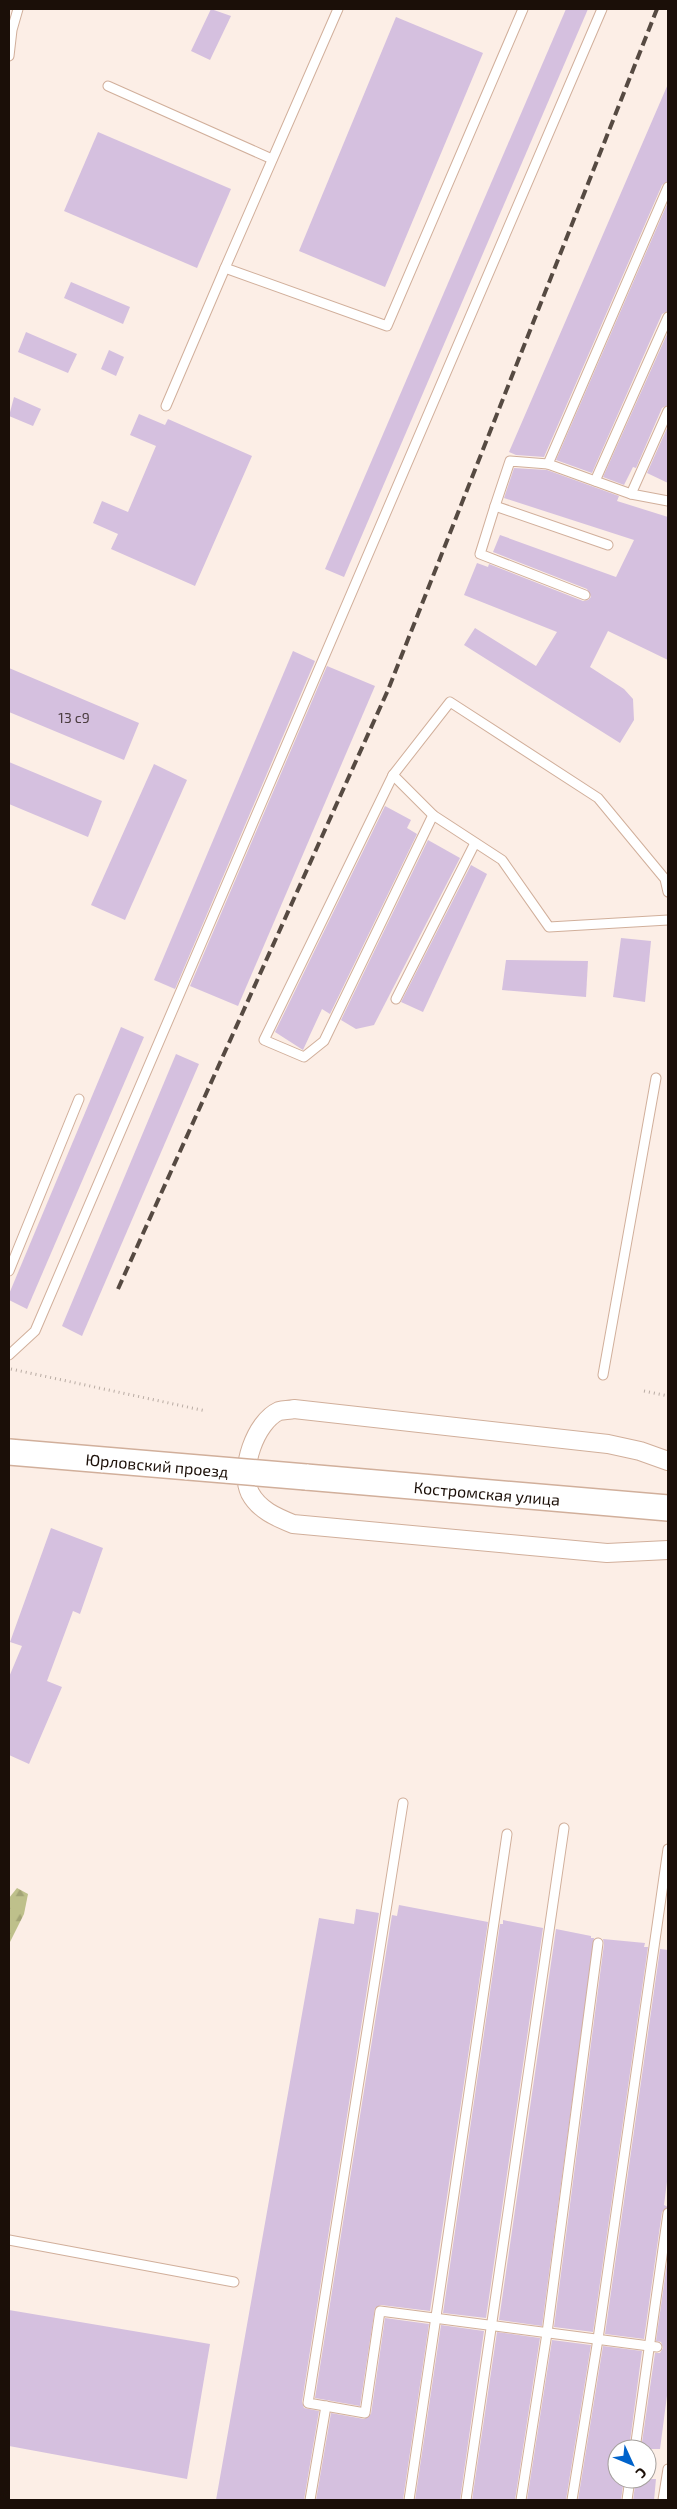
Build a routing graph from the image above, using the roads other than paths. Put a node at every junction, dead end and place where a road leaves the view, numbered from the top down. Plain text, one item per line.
1 (18, 9) edge
2 (338, 9) edge
3 (523, 9) edge
4 (602, 9) edge
5 (9, 56) edge
6 (108, 86) dead end
7 (272, 159) junction
8 (668, 187) edge
9 (225, 268) junction
10 (668, 317) edge
11 (166, 406) dead end
12 (668, 411) edge
13 (548, 464) junction
14 (595, 482) junction
15 (631, 494) junction
16 (668, 501) edge
17 (495, 506) junction
18 (608, 544) dead end
19 (585, 595) dead end
20 (393, 775) junction
21 (433, 815) junction
22 (475, 843) junction
23 (668, 892) edge
24 (668, 920) edge
25 (396, 1000) dead end
26 (656, 1078) dead end
27 (79, 1100) dead end
28 (9, 1271) edge
29 (9, 1355) edge
30 (603, 1375) dead end
31 (9, 1452) edge
32 (668, 1461) edge
33 (306, 1477) joint
34 (668, 1508) edge
35 (668, 1550) edge
36 (403, 1803) dead end
37 (564, 1828) dead end
38 (507, 1834) dead end
39 (668, 1849) edge
40 (598, 1943) dead end
41 (668, 2213) edge
42 (9, 2240) edge
43 (234, 2282) dead end
44 (436, 2319) junction
45 (492, 2326) junction
46 (547, 2333) junction
47 (598, 2339) junction
48 (654, 2346) junction
49 (326, 2406) junction
50 (637, 2439) edge
51 (668, 2469) edge
52 (310, 2500) edge
53 (409, 2500) edge
54 (466, 2500) edge
55 (520, 2500) edge
56 (572, 2500) edge
57 (663, 2500) edge

1 - 5 lane
2 - 7 lane
3 - 9 lane
4 - 29 lane
6 - 7 lane
7 - 9 lane
8 - 13 lane
9 - 11 lane
10 - 14 lane
12 - 15 lane
13 - 14 lane
13 - 17 lane
14 - 15 lane
15 - 16 lane
17 - 18 lane
17 - 19 lane
20 - 21 lane
20 - 21 lane
20 - 23 lane
21 - 22 lane
22 - 24 lane
22 - 25 lane
26 - 30 lane
27 - 28 lane
31 - 33 main road, Юрловский проезд, bridge
32 - 35 street
33 - 34 main road, Костромская улица
36 - 49 lane
37 - 45 lane
38 - 44 lane
39 - 47 lane
40 - 46 lane
41 - 48 lane
42 - 43 lane
44 - 45 lane
44 - 49 lane
44 - 53 lane
45 - 46 lane
45 - 54 lane
46 - 47 lane
46 - 55 lane
47 - 48 lane
47 - 56 lane
48 - 50 lane
49 - 52 lane
51 - 57 lane

